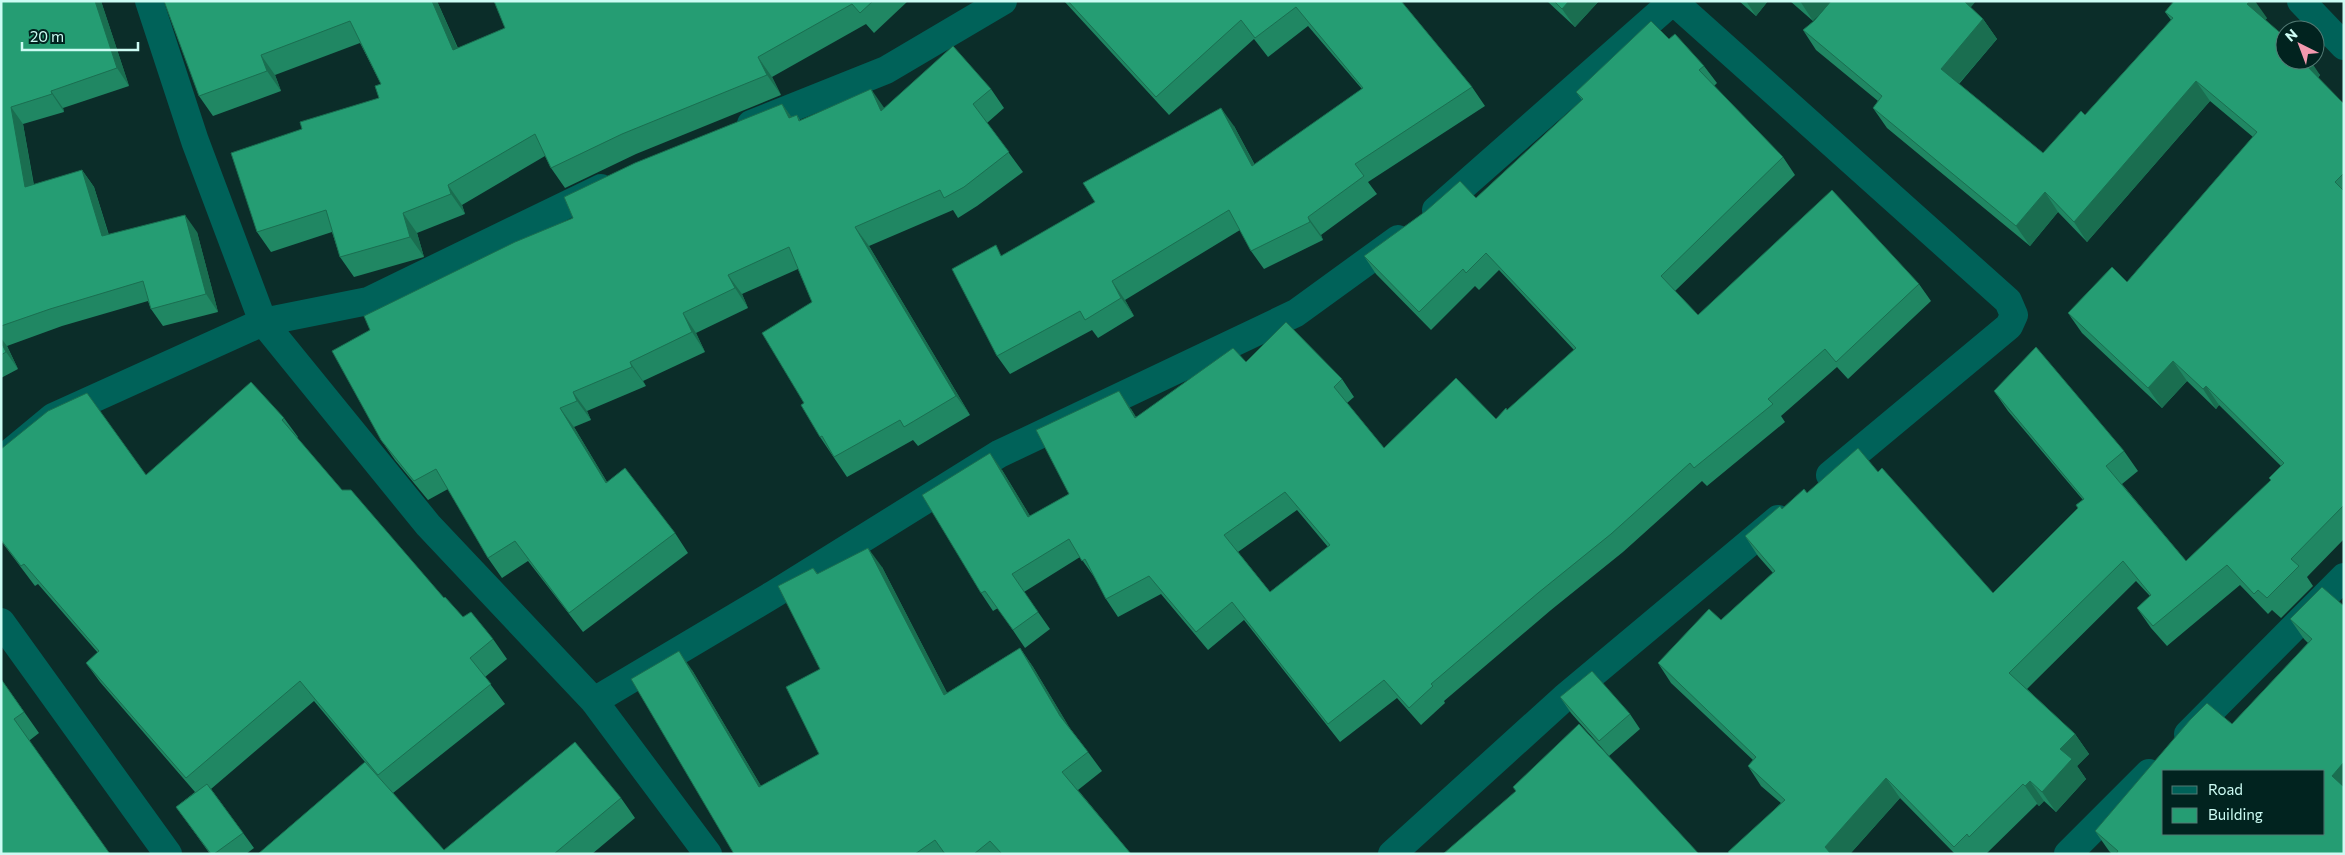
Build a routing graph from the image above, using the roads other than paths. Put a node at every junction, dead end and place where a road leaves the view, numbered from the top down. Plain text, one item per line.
1 (149, 1) edge
2 (1003, 1) edge
3 (1673, 1) edge
4 (2301, 1) edge
5 (2343, 43) edge
6 (724, 135) edge
7 (625, 176) edge
8 (263, 322) junction
9 (1, 460) edge
10 (2344, 577) edge
11 (1, 622) edge
12 (594, 701) junction
13 (168, 854) edge
14 (708, 854) edge
15 (1392, 854) edge
16 (2068, 854) edge

1 - 8 street
2 - 6 street
3 - 12 street
3 - 15 street
4 - 5 street
7 - 8 street
8 - 9 street
8 - 12 street
10 - 16 street
11 - 13 street
12 - 14 street

